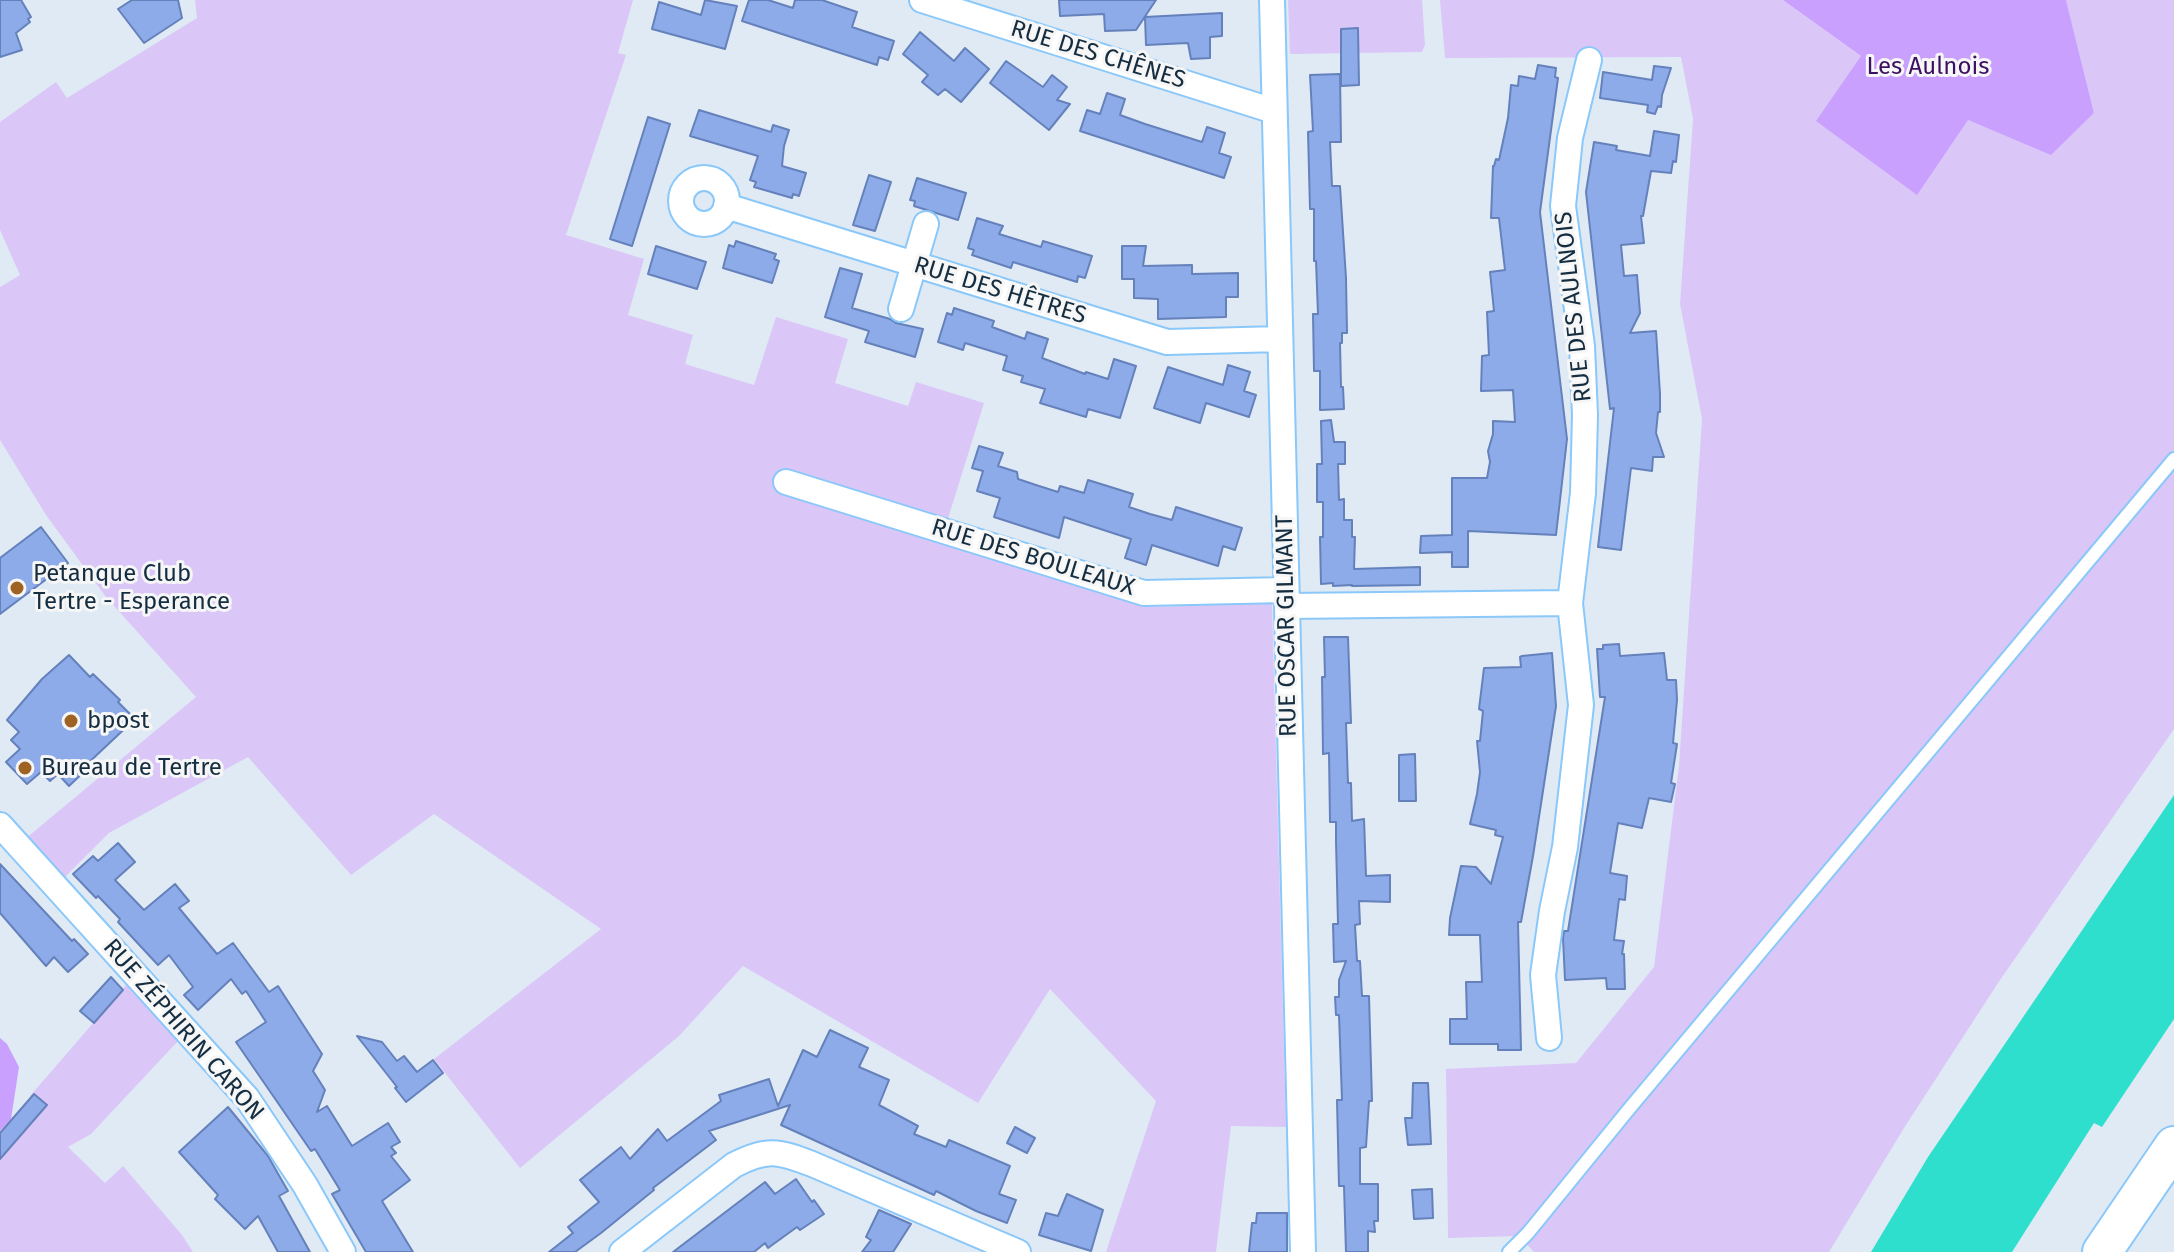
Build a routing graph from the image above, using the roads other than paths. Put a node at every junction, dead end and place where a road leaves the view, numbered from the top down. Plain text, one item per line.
1 (922, 0) edge
2 (1272, 0) edge
3 (1589, 60) dead end
4 (1274, 111) junction
5 (726, 206) dead end
6 (926, 224) dead end
7 (914, 265) junction
8 (901, 309) dead end
9 (1280, 339) junction
10 (2174, 459) edge
11 (786, 482) dead end
12 (1286, 598) junction
13 (1570, 603) junction
14 (0, 825) edge
15 (1549, 1038) dead end
16 (2174, 1146) edge
17 (343, 1252) edge
18 (622, 1252) edge
19 (1018, 1252) edge
20 (1303, 1252) edge
21 (1509, 1252) edge
22 (2102, 1252) edge

1 - 4 street, RUE DES CHÊNES
2 - 4 street, RUE OSCAR GILMANT
3 - 13 street, RUE DES AULNOIS
4 - 9 street, RUE OSCAR GILMANT
5 - 7 street, RUE DES HÊTRES
6 - 7 street
7 - 8 street
7 - 9 street, RUE DES HÊTRES
9 - 12 street, RUE OSCAR GILMANT
10 - 21 lane
11 - 12 street, RUE DES BOULEAUX
12 - 13 street
12 - 20 street, RUE OSCAR GILMANT
13 - 15 street, RUE DES AULNOIS
14 - 17 street, RUE ZÉPHIRIN CARON
16 - 22 main road
18 - 19 street

